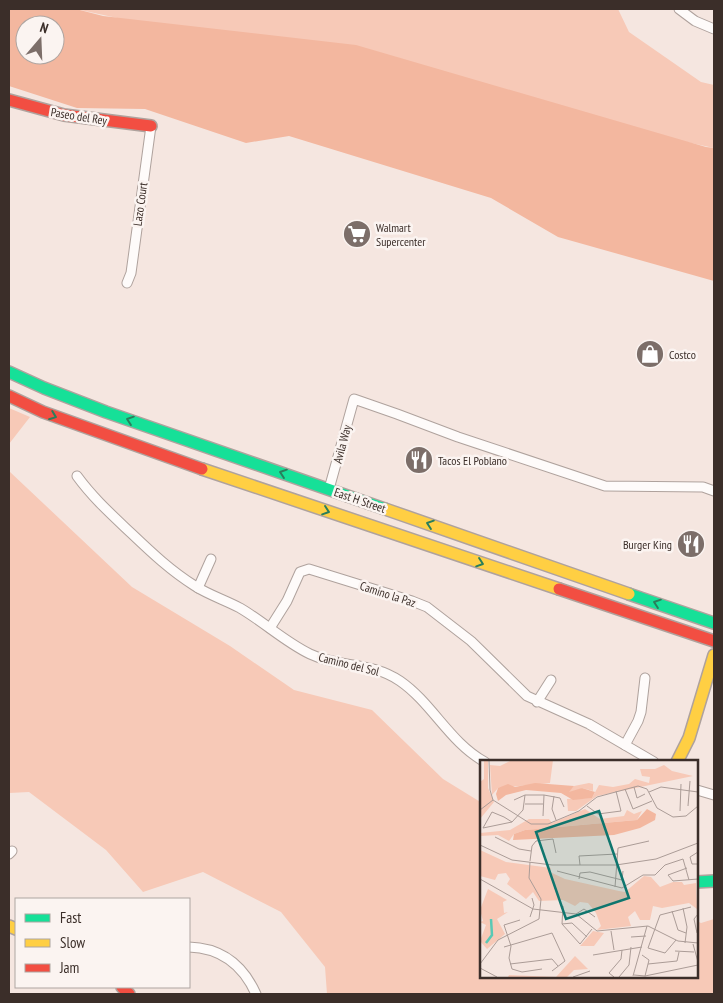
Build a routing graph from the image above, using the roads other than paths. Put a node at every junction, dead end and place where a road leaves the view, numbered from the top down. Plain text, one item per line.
1 (679, 9) edge
2 (714, 29) edge
3 (9, 100) edge
4 (151, 126) joint
5 (127, 282) dead end
6 (9, 372) edge
7 (9, 396) edge
8 (77, 476) dead end
9 (330, 489) junction
10 (714, 491) edge
11 (280, 495) junction
12 (211, 559) dead end
13 (198, 588) junction
14 (714, 623) edge
15 (270, 628) junction
16 (714, 641) edge
17 (714, 655) edge
18 (645, 678) dead end
19 (551, 680) dead end
20 (536, 702) junction
21 (625, 744) junction
22 (481, 760) edge
23 (651, 760) edge
24 (678, 760) edge
25 (698, 790) edge
26 (714, 795) edge
27 (714, 881) edge
28 (698, 882) edge
29 (190, 947) edge
30 (256, 994) edge

1 - 2 street
3 - 4 main road, Paseo del Rey
4 - 5 street, Lazo Court
9 -> 6 main road, East H Street
7 -> 11 main road, East H Street
8 - 13 street, Camino del Sol
9 - 10 street, Avila Way
9 - 11 main road
14 -> 9 main road, East H Street
11 -> 16 main road, East H Street
12 - 13 street
13 - 15 street, Camino del Sol
15 - 20 street, Camino la Paz
15 - 22 street, Camino del Sol
17 - 24 main road
18 - 21 street
19 - 20 street
20 - 21 street, Camino la Paz
21 - 23 street, Camino la Paz
25 - 26 street
27 - 28 main road
29 - 30 street

